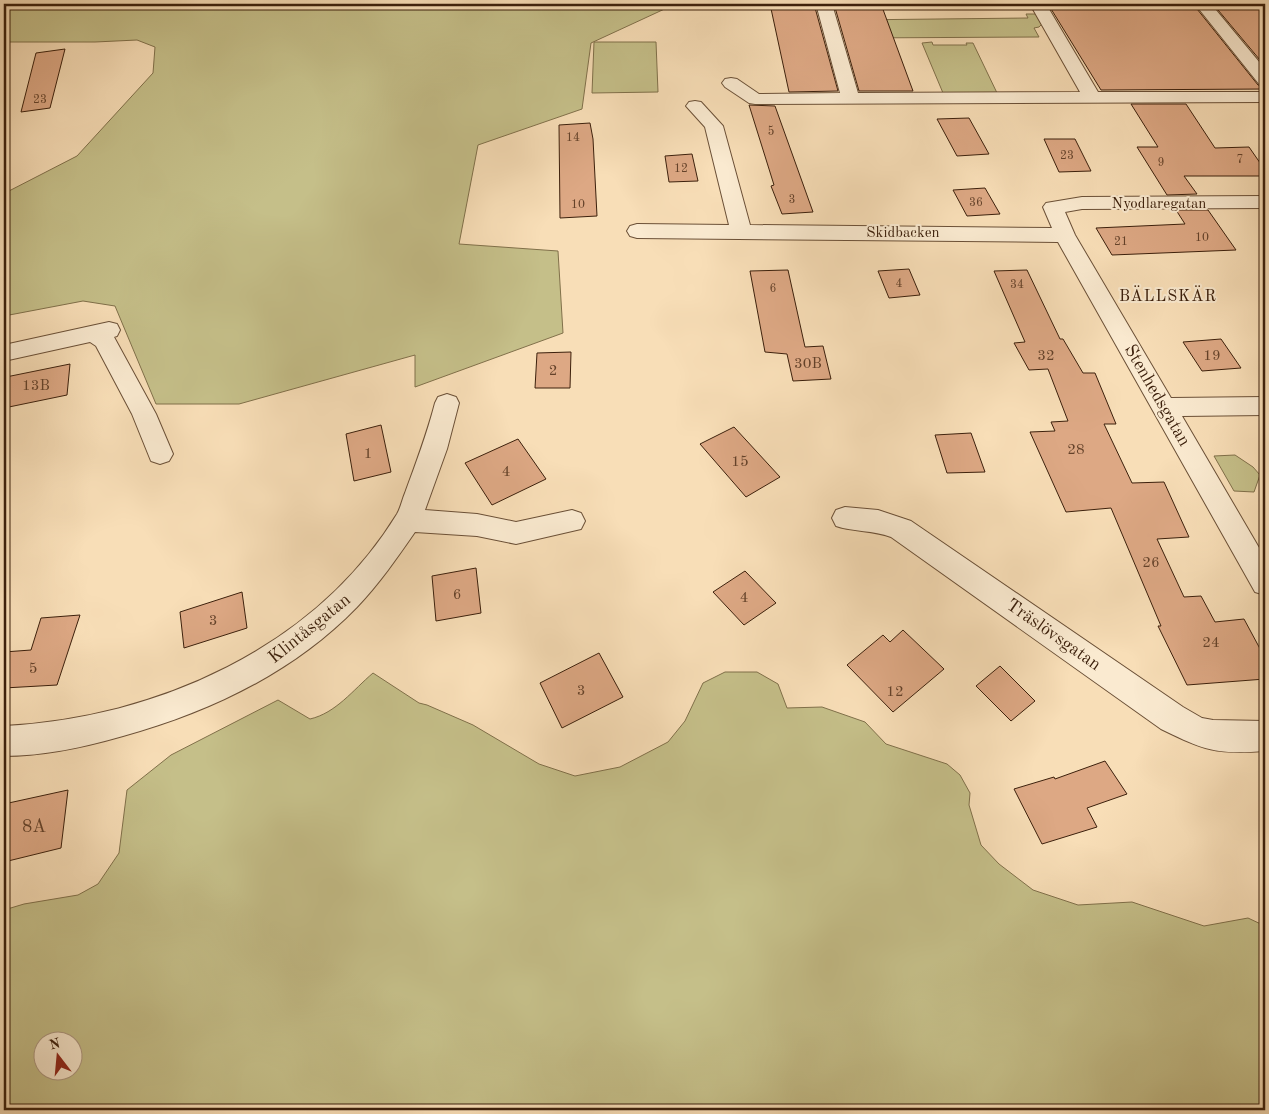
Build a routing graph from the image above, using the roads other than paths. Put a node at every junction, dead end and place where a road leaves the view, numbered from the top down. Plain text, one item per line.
1 (824, 4) edge
2 (1038, 4) edge
3 (1203, 4) edge
4 (1265, 80) edge
5 (731, 82) dead end
6 (1092, 98) junction
7 (1265, 98) edge
8 (851, 100) junction
9 (695, 106) dead end
10 (1265, 202) edge
11 (1053, 207) joint
12 (637, 231) dead end
13 (742, 232) junction
14 (1065, 235) junction
15 (4, 353) edge
16 (447, 403) dead end
17 (1265, 406) edge
18 (1165, 407) junction
19 (160, 454) dead end
20 (845, 518) dead end
21 (408, 520) junction
22 (572, 521) dead end
23 (1265, 582) edge
24 (1265, 736) edge
25 (4, 741) edge

1 - 8 street
2 - 6 street
3 - 4 street
5 - 8 street
6 - 7 street
6 - 8 street
9 - 13 street
10 - 11 street, Nyodlaregatan
11 - 14 street, Stenhedsgatan
12 - 13 street, Skidbacken
13 - 14 street, Skidbacken
14 - 18 street, Stenhedsgatan
15 - 19 street
16 - 21 street, Klintåsgatan
17 - 18 street
18 - 23 street, Stenhedsgatan
20 - 24 street, Träslövsgatan
21 - 22 street
21 - 25 street, Klintåsgatan

